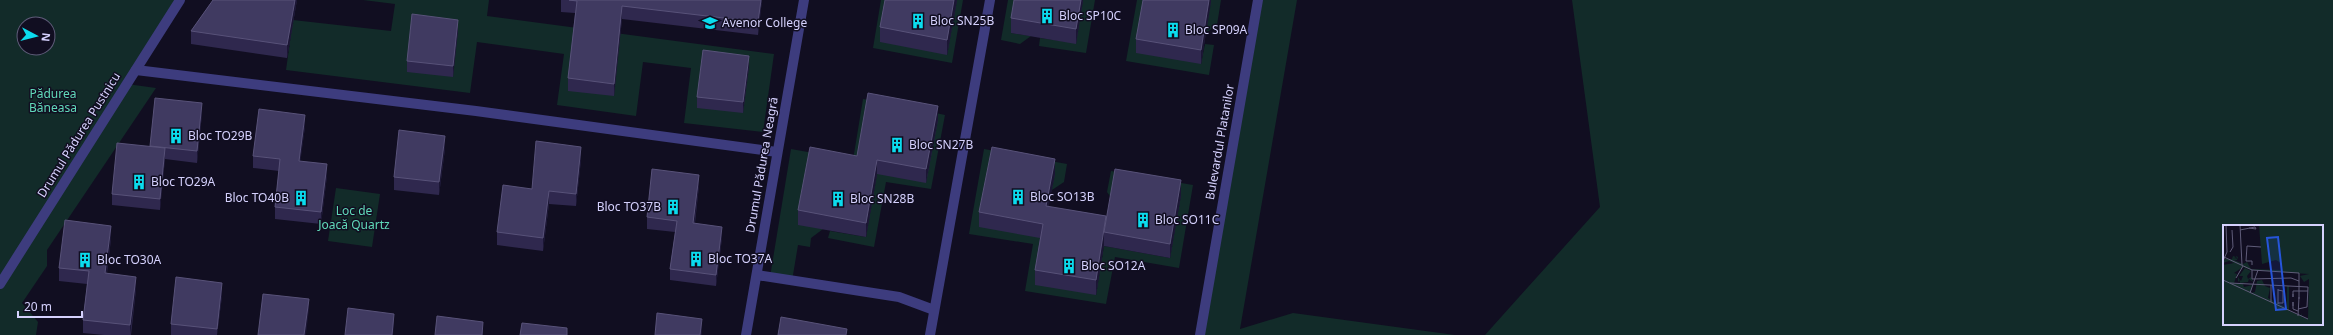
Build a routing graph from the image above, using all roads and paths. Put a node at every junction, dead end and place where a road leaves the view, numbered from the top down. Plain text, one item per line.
1 (180, 0) edge
2 (804, 0) edge
3 (990, 0) edge
4 (1258, 0) edge
5 (136, 70) junction
6 (777, 152) junction
7 (757, 275) junction
8 (0, 284) edge
9 (934, 310) junction
10 (746, 335) edge
11 (930, 335) edge
12 (1200, 335) edge

1 - 5 street, Drumul Pădurea Pustnicu
2 - 6 street, Drumul Pădurea Neagră
3 - 9 street
4 - 12 street, Bulevardul Platanilor
5 - 6 street
5 - 8 street, Drumul Pădurea Pustnicu
6 - 7 street, Drumul Pădurea Neagră
7 - 9 street
7 - 10 street, Drumul Pădurea Neagră
9 - 11 street

